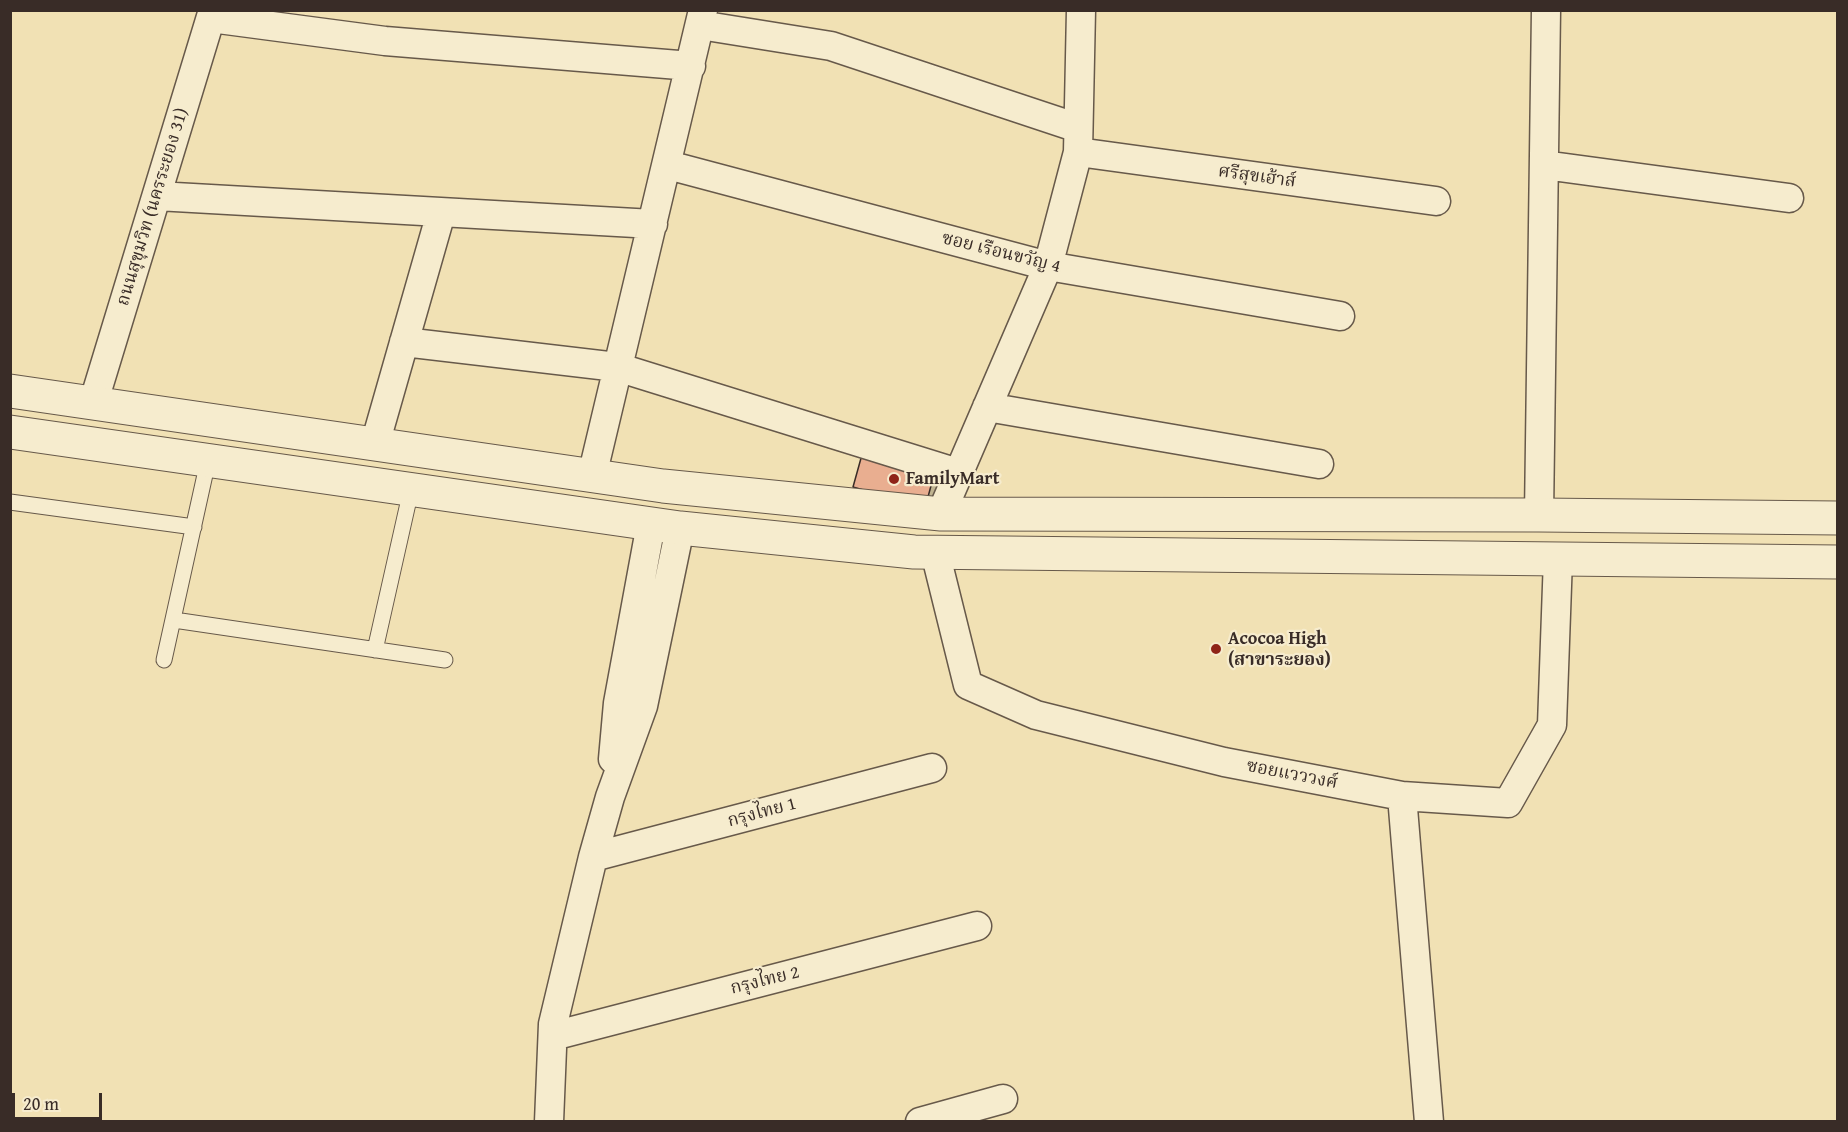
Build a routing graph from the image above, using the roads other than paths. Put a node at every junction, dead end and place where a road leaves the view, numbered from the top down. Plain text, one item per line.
1 (1081, 10) edge
2 (1546, 10) edge
3 (212, 14) edge
4 (702, 18) edge
5 (691, 66) junction
6 (1078, 140) junction
7 (668, 165) junction
8 (1544, 165) junction
9 (157, 196) junction
10 (1789, 198) dead end
11 (1437, 201) dead end
12 (441, 213) junction
13 (653, 224) junction
14 (1048, 266) junction
15 (1340, 316) dead end
16 (404, 342) junction
17 (617, 367) junction
18 (10, 391) edge
19 (93, 404) junction
20 (987, 408) junction
21 (10, 432) edge
22 (375, 444) junction
23 (208, 460) junction
24 (1319, 464) dead end
25 (958, 473) junction
26 (592, 476) junction
27 (411, 490) junction
28 (10, 502) edge
29 (941, 514) junction
30 (1539, 515) junction
31 (1640, 517) junction
32 (1838, 518) edge
33 (665, 526) junction
34 (194, 527) junction
35 (935, 552) junction
36 (1558, 558) junction
37 (1641, 559) junction
38 (1838, 562) edge
39 (174, 620) junction
40 (375, 650) junction
41 (164, 660) dead end
42 (445, 660) dead end
43 (932, 768) dead end
44 (1402, 796) junction
45 (593, 857) junction
46 (977, 926) dead end
47 (552, 1036) junction
48 (1003, 1099) dead end
49 (549, 1122) edge
50 (920, 1122) edge
51 (1429, 1122) edge

1 - 6 street
2 - 8 street
3 - 5 street
3 - 9 street, ถนนสุขุมวิท (นครระยอง 31)
4 - 5 street
4 - 6 street, ศรีสุขเฮ้าส์
5 - 7 street
6 - 11 street, ศรีสุขเฮ้าส์
6 - 14 street
7 - 13 street
7 - 14 street, ซอย เรือนขวัญ 4
8 - 10 street
8 - 30 street
9 - 12 street
9 - 19 street, ถนนสุขุมวิท (นครระยอง 31)
12 - 13 street
12 - 16 street
13 - 17 street
14 - 15 street, ซอย เรือนขวัญ 4
14 - 20 street
16 - 17 street
16 - 22 street
17 - 25 street
17 - 26 street
18 - 19 street
19 - 22 street
20 - 24 street
20 - 25 street
21 - 23 street
22 - 26 street
23 - 27 street
23 - 34 lane
25 - 29 street
26 - 29 street
27 - 33 street
27 - 40 lane
28 - 34 lane
29 - 30 street
30 - 31 street
31 - 32 street
31 - 37 street
33 - 35 street
33 - 45 street
34 - 39 lane
35 - 36 street
35 - 44 street, ซอยแวววงศ์
36 - 37 street
36 - 44 street, ซอยแวววงศ์
37 - 38 street
39 - 40 lane
39 - 41 lane
40 - 42 lane
43 - 45 street, กรุงไทย 1
44 - 51 street
45 - 47 street
46 - 47 street, กรุงไทย 2
47 - 49 street
48 - 50 street

